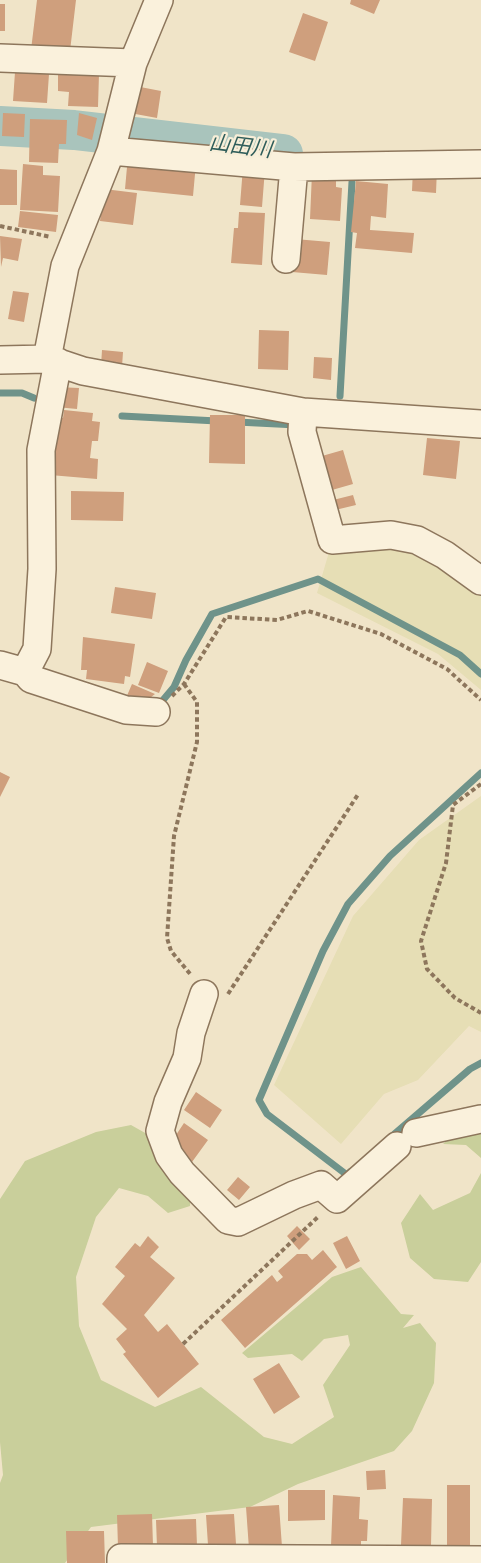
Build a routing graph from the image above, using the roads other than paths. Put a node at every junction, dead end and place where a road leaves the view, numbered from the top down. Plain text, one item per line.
1 (159, 0) edge
2 (0, 57) edge
3 (133, 63) junction
4 (111, 151) junction
5 (481, 164) edge
6 (294, 167) junction
7 (286, 259) dead end
8 (0, 360) edge
9 (53, 361) junction
10 (302, 421) junction
11 (481, 424) edge
12 (481, 581) edge
13 (12, 669) edge
14 (156, 712) dead end
15 (215, 996) road end
16 (481, 1119) edge
17 (481, 1560) edge
18 (265, 1561) edge
19 (408, 1561) edge
20 (121, 1563) edge

1 - 3 street
2 - 3 street
3 - 4 street
4 - 6 street
4 - 9 street
5 - 6 street
6 - 7 street
8 - 9 street
9 - 10 street
9 - 13 street
10 - 11 street
10 - 12 street
13 - 14 street
15 - 16 street
17 - 19 street
18 - 19 street
18 - 20 street

